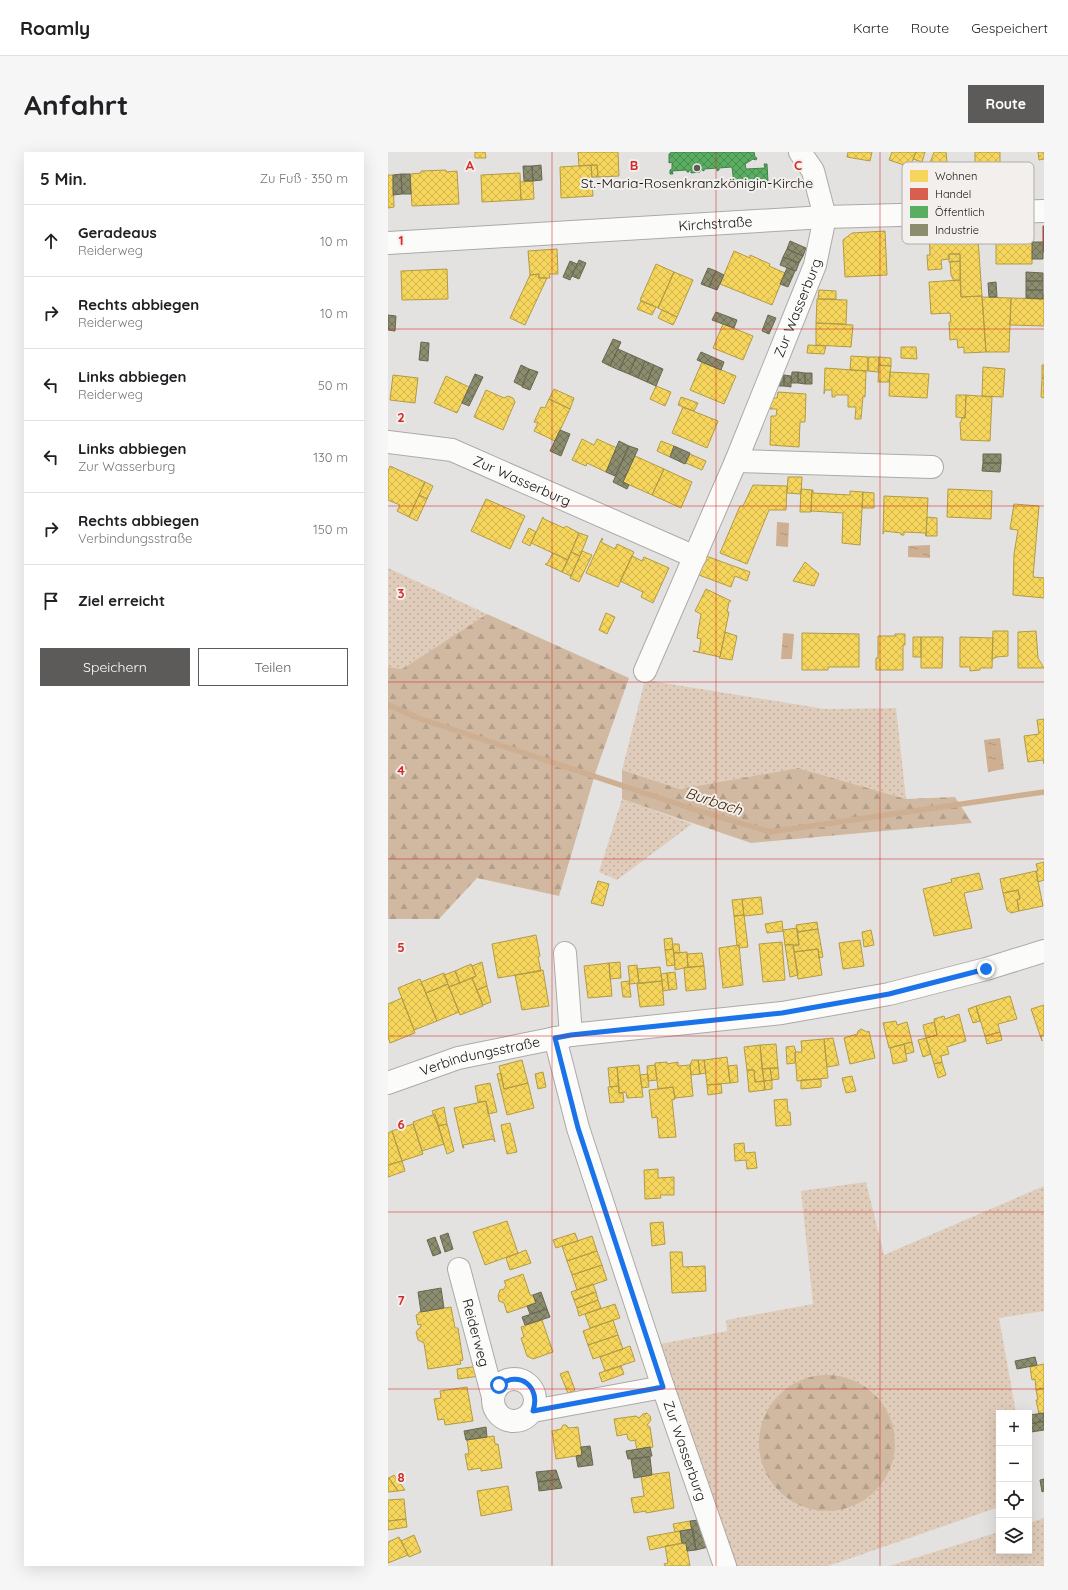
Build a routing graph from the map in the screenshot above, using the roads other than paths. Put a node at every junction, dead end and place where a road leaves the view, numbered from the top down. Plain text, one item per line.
1 (800, 152) edge
2 (1034, 211) edge
3 (1044, 211) edge
4 (902, 215) edge
5 (825, 217) junction
6 (388, 243) edge
7 (388, 442) edge
8 (736, 461) junction
9 (932, 467) dead end
10 (695, 557) junction
11 (645, 671) dead end
12 (1044, 951) edge
13 (565, 953) dead end
14 (563, 1036) junction
15 (388, 1083) edge
16 (459, 1269) dead end
17 (663, 1387) junction
18 (493, 1397) junction
19 (533, 1411) junction
20 (725, 1566) edge

1 - 5 street, Zur Wasserburg
2 - 3 street, Kirchstraße
4 - 5 street, Kirchstraße
5 - 6 street, Kirchstraße
5 - 8 street, Zur Wasserburg
7 - 10 street, Zur Wasserburg
8 - 9 street
8 - 10 street, Zur Wasserburg
10 - 11 street, Zur Wasserburg
12 - 14 street, Verbindungsstraße
13 - 14 street, Zur Wasserburg
14 - 15 street, Verbindungsstraße
14 - 17 street, Zur Wasserburg
16 - 18 street, Reiderweg
17 - 19 street, Reiderweg
17 - 20 street, Zur Wasserburg
18 - 19 street, Reiderweg
18 - 19 street, Reiderweg

